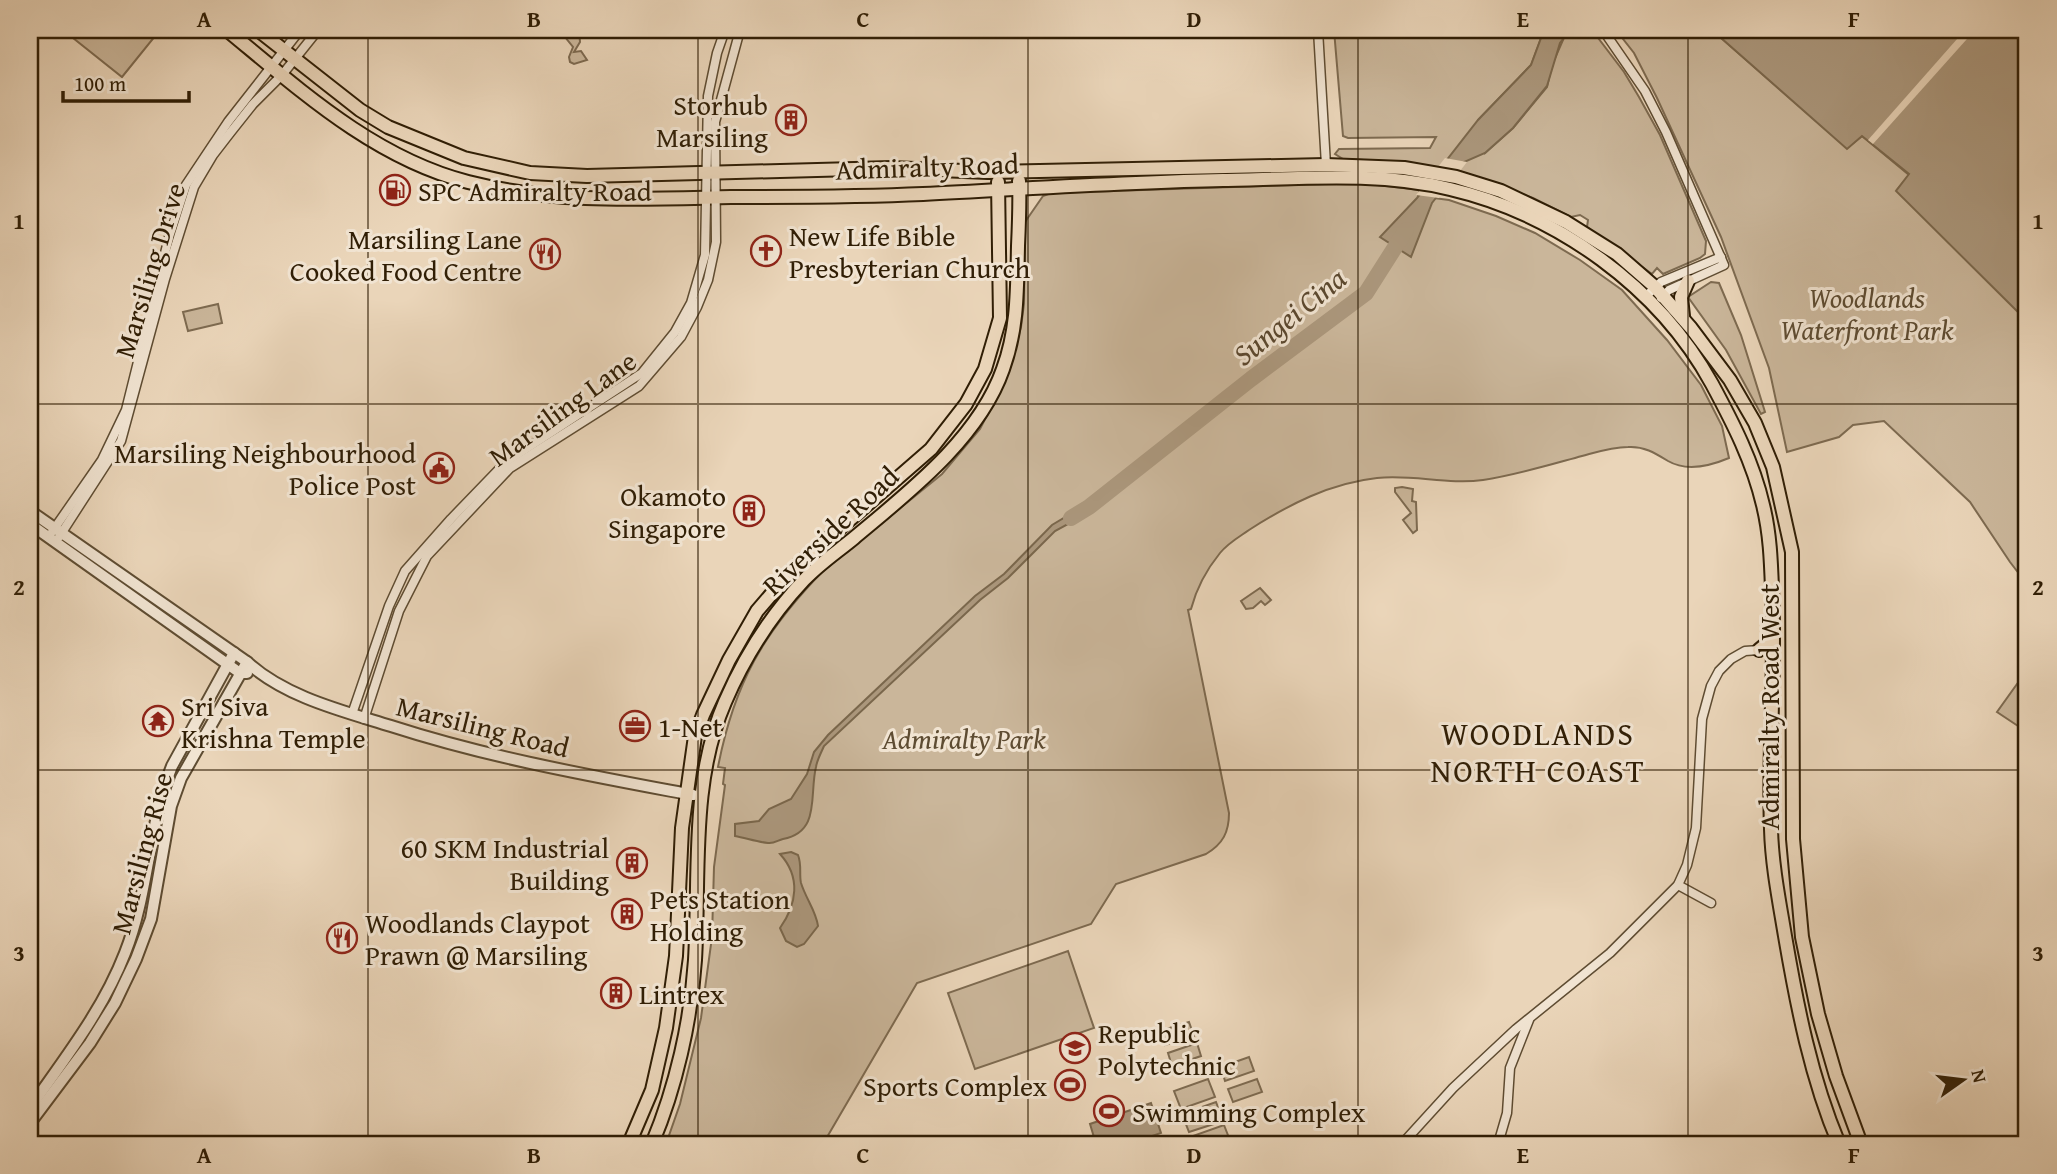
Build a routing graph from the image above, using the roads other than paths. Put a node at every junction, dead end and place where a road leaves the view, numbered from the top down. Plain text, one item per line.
1 (227, 30) edge
2 (258, 30) edge
3 (300, 30) edge
4 (318, 30) edge
5 (725, 30) edge
6 (740, 30) edge
7 (1318, 30) edge
8 (1603, 30) edge
9 (284, 50) junction
10 (295, 59) junction
11 (271, 67) junction
12 (282, 75) junction
13 (1326, 165) junction
14 (1018, 170) junction
15 (997, 171) junction
16 (710, 174) junction
17 (1019, 187) junction
18 (998, 188) junction
19 (710, 198) junction
20 (1722, 261) junction
21 (1688, 281) junction
22 (1660, 291) junction
23 (1650, 301) junction
24 (1683, 316) junction
25 (608, 401) junction
26 (30, 512) edge
27 (30, 524) edge
28 (55, 535) junction
29 (1774, 630) junction
30 (1791, 635) junction
31 (1759, 650) junction
32 (1774, 651) junction
33 (234, 653) junction
34 (247, 662) junction
35 (228, 664) junction
36 (1791, 664) junction
37 (240, 673) junction
38 (260, 674) junction
39 (352, 715) junction
40 (364, 719) junction
41 (687, 794) junction
42 (702, 797) junction
43 (1678, 885) junction
44 (1711, 903) dead end
45 (1530, 1017) junction
46 (30, 1108) edge
47 (30, 1124) edge
48 (629, 1144) edge
49 (652, 1144) edge
50 (1402, 1144) edge
51 (1498, 1144) edge
52 (1839, 1144) edge
53 (1861, 1144) edge

1 - 11 main road, Admiralty Road
2 - 9 main road, Admiralty Road
3 - 9 street, Marsiling Drive
4 - 10 street, Marsiling Drive
5 - 16 street, Marsiling Lane
6 - 16 street, Marsiling Lane
7 - 13 street
8 - 20 street
9 - 10 main road, Admiralty Road
9 - 11 street, Marsiling Drive
10 - 12 street, Marsiling Drive
10 - 16 main road, Admiralty Road
11 - 12 main road, Admiralty Road
11 - 28 street, Marsiling Drive
12 - 19 main road, Admiralty Road
12 - 28 street, Marsiling Drive
13 - 14 main road, Admiralty Road
13 - 22 main road, Admiralty Road
14 - 15 main road, Admiralty Road
14 - 17 main road, Riverside Road
15 - 16 main road, Admiralty Road
15 - 18 main road, Riverside Road
16 - 19 street, Marsiling Lane
17 - 18 main road, Admiralty Road
17 - 23 main road, Admiralty Road
17 - 42 main road, Riverside Road
18 - 19 main road, Admiralty Road
18 - 41 main road, Riverside Road
19 - 25 street, Marsiling Lane
20 - 21 street
20 - 22 street
21 - 22 street
21 - 24 main road
22 - 23 street
22 - 24 main road, Admiralty Road West
23 - 29 main road, Admiralty Road West
24 - 30 main road, Admiralty Road West
25 - 39 street, Marsiling Lane
25 - 40 street, Marsiling Lane
26 - 28 street, Marsiling Road
27 - 28 street, Marsiling Road
28 - 33 street, Marsiling Road
28 - 35 street, Marsiling Road
29 - 31 main road
29 - 32 main road, Admiralty Road West
30 - 32 main road
30 - 36 main road, Admiralty Road West
31 - 32 main road
31 - 43 street
32 - 36 main road
32 - 52 main road, Admiralty Road West
33 - 34 street, Marsiling Road
33 - 35 street, Marsiling Rise
34 - 37 street, Marsiling Rise
34 - 38 street, Marsiling Road
35 - 37 street, Marsiling Road
35 - 46 street, Marsiling Rise
36 - 53 main road, Admiralty Road West
37 - 38 street, Marsiling Road
37 - 47 street, Marsiling Rise
38 - 39 street, Marsiling Road
39 - 40 street, Marsiling Road
40 - 41 street, Marsiling Road
41 - 42 street, Marsiling Road
41 - 48 main road, Riverside Road
42 - 49 main road, Riverside Road
43 - 44 street
43 - 45 street
45 - 50 street
45 - 51 street

